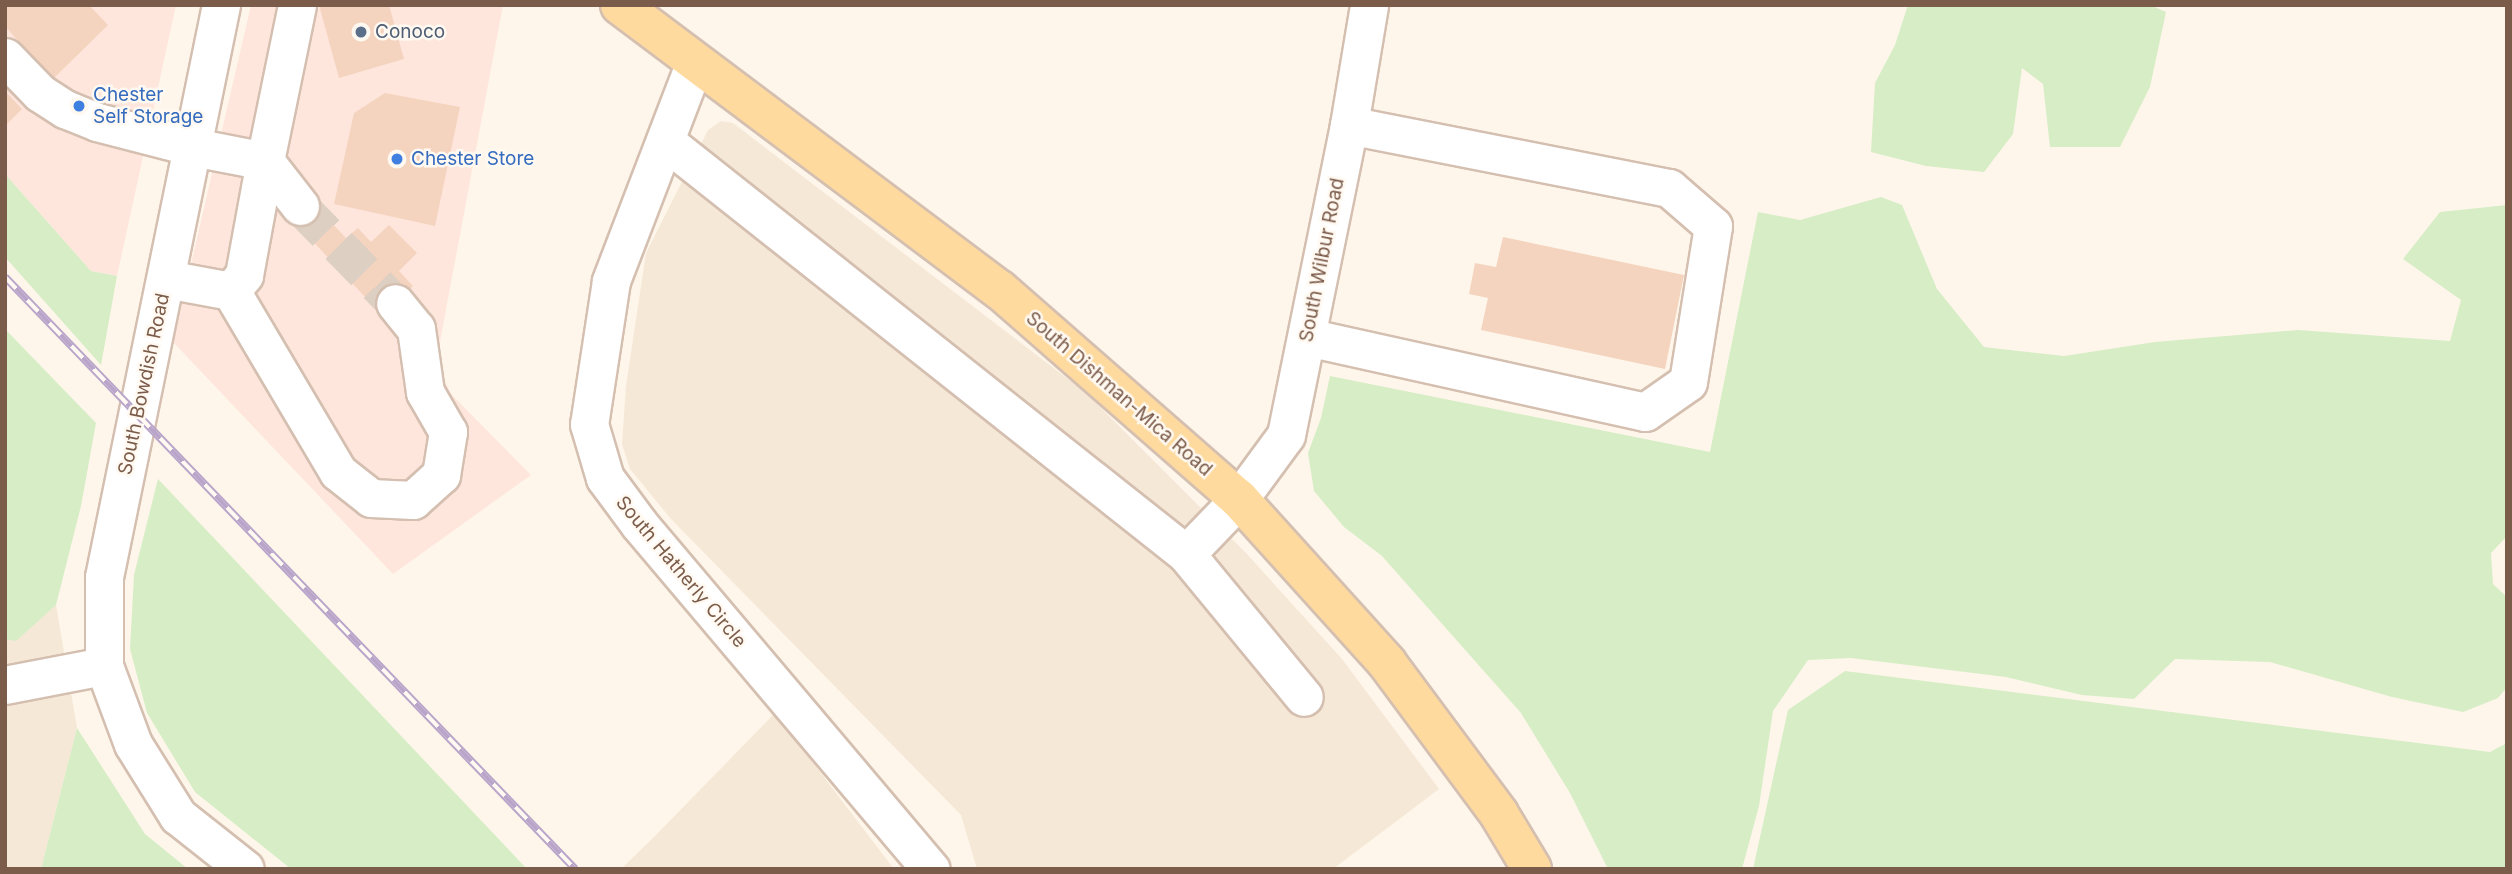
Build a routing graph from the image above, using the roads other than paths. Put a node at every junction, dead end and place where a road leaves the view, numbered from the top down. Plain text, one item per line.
1 (221, 5) edge
2 (297, 5) edge
3 (620, 5) edge
4 (1369, 5) edge
5 (5, 57) edge
6 (695, 62) junction
7 (1349, 125) junction
8 (665, 142) junction
9 (193, 147) junction
10 (265, 161) junction
11 (300, 206) tunnel mouth
12 (166, 279) junction
13 (231, 291) junction
14 (395, 303) tunnel mouth
15 (1307, 337) junction
16 (1239, 499) junction
17 (1186, 554) junction
18 (104, 666) junction
19 (5, 685) edge
20 (1304, 697) dead end
21 (245, 869) edge
22 (931, 869) edge
23 (1532, 869) edge

1 - 9 street, South Bowdish Road
2 - 10 street
3 - 6 main road, South Dishman-Mica Road
4 - 7 street, South Wilbur Road
5 - 9 street
6 - 8 street, South Hatherly Circle
6 - 16 main road, South Dishman-Mica Road
7 - 15 street, South Wilbur Road
7 - 15 street
8 - 17 street
8 - 22 street, South Hatherly Circle
9 - 10 street
9 - 12 street, South Bowdish Road
10 - 11 street
10 - 13 street
12 - 13 street
12 - 18 street, South Bowdish Road
13 - 14 street
15 - 16 street, South Wilbur Road
16 - 17 street, South Wilbur Road
16 - 23 main road, South Dishman-Mica Road
17 - 20 street
18 - 19 street
18 - 21 street

